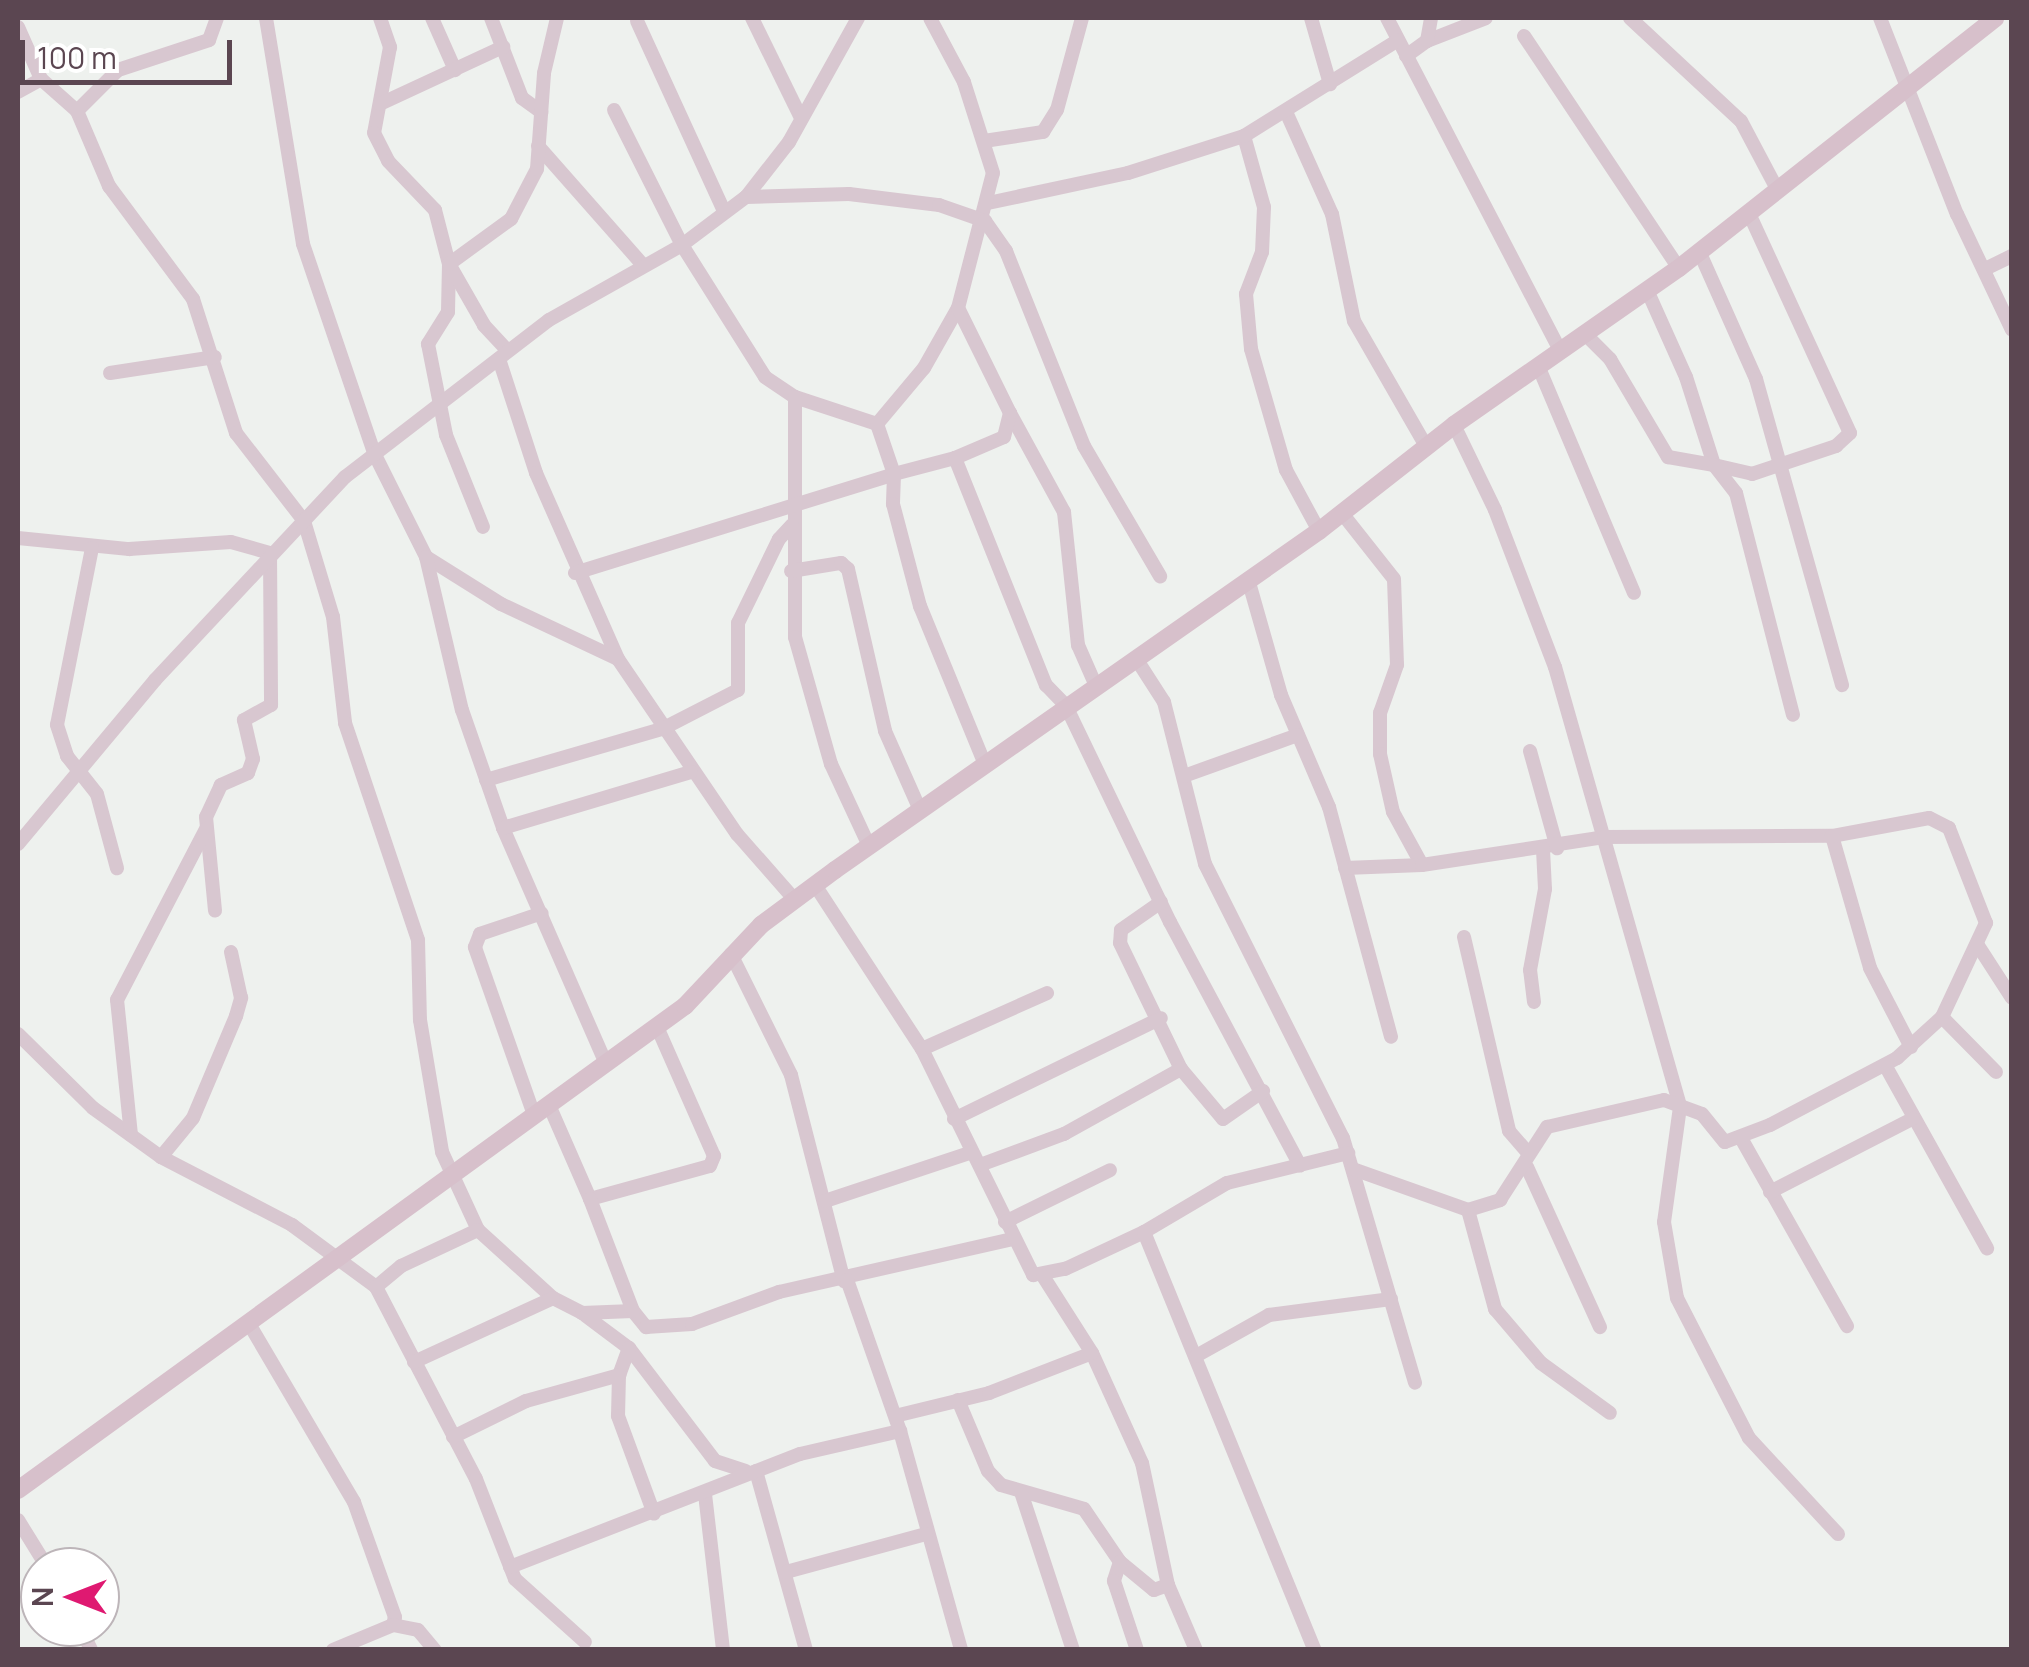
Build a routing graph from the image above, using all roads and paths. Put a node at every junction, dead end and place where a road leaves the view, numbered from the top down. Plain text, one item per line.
1 (217, 18) edge
2 (266, 18) edge
3 (380, 18) edge
4 (432, 18) edge
5 (491, 18) edge
6 (752, 18) edge
7 (858, 18) edge
8 (930, 18) edge
9 (1082, 18) edge
10 (1311, 18) edge
11 (1387, 18) edge
12 (1431, 18) edge
13 (1486, 18) edge
14 (1630, 18) edge
15 (1880, 18) edge
16 (1995, 18) edge
17 (636, 21) dead end
18 (551, 22) edge
19 (18, 27) edge
20 (1524, 36) dead end
21 (1398, 40) junction
22 (1427, 41) junction
23 (502, 47) junction
24 (1406, 56) junction
25 (455, 70) junction
26 (42, 80) junction
27 (1330, 84) junction
28 (1909, 90) junction
29 (18, 92) edge
30 (380, 104) junction
31 (614, 110) dead end
32 (77, 111) junction
33 (541, 112) junction
34 (1288, 114) junction
35 (801, 118) junction
36 (1244, 136) junction
37 (984, 141) junction
38 (538, 146) junction
39 (1777, 188) junction
40 (746, 197) junction
41 (988, 203) junction
42 (723, 209) junction
43 (1749, 214) junction
44 (984, 221) junction
45 (682, 245) junction
46 (1698, 252) junction
47 (2012, 256) edge
48 (449, 264) junction
49 (643, 265) junction
50 (1679, 268) junction
51 (1985, 269) junction
52 (1647, 290) junction
53 (958, 308) junction
54 (2012, 330) edge
55 (1584, 332) junction
56 (1560, 351) junction
57 (503, 354) junction
58 (216, 357) junction
59 (1539, 368) junction
60 (110, 373) dead end
61 (795, 397) junction
62 (440, 402) junction
63 (1010, 412) junction
64 (877, 424) junction
65 (1454, 425) junction
66 (1426, 446) junction
67 (374, 453) junction
68 (955, 458) junction
69 (1714, 465) junction
70 (1779, 466) junction
71 (894, 474) junction
72 (795, 504) junction
73 (1341, 512) junction
74 (304, 520) junction
75 (792, 525) junction
76 (482, 526) dead end
77 (1319, 531) junction
78 (18, 538) edge
79 (92, 548) junction
80 (270, 553) junction
81 (426, 556) junction
82 (790, 572) junction
83 (575, 573) junction
84 (1160, 576) dead end
85 (1248, 579) junction
86 (1634, 593) dead end
87 (618, 658) junction
88 (1137, 660) junction
89 (1842, 685) dead end
90 (1096, 686) junction
91 (1066, 706) junction
92 (1793, 715) dead end
93 (662, 729) junction
94 (1298, 735) junction
95 (1530, 750) dead end
96 (984, 762) junction
97 (77, 772) junction
98 (691, 772) junction
99 (1184, 776) junction
100 (486, 780) junction
101 (920, 810) junction
102 (503, 828) junction
103 (206, 829) junction
104 (1832, 836) junction
105 (1604, 837) junction
106 (18, 844) edge
107 (869, 846) junction
108 (1550, 849) junction
109 (1422, 865) junction
110 (117, 868) dead end
111 (1346, 868) junction
112 (814, 885) junction
113 (795, 900) junction
114 (1161, 902) junction
115 (215, 910) dead end
116 (542, 913) junction
117 (1464, 937) dead end
118 (1978, 944) junction
119 (231, 952) dead end
120 (731, 954) junction
121 (1047, 993) dead end
122 (2012, 998) edge
123 (1534, 1002) dead end
124 (1161, 1018) junction
125 (1942, 1018) junction
126 (657, 1027) junction
127 (18, 1034) edge
128 (1390, 1036) dead end
129 (1912, 1047) junction
130 (922, 1049) junction
131 (605, 1062) junction
132 (1885, 1065) junction
133 (1181, 1070) junction
134 (1996, 1072) dead end
135 (1263, 1091) junction
136 (1680, 1107) junction
137 (542, 1110) junction
138 (954, 1119) junction
139 (1912, 1119) junction
140 (131, 1135) junction
141 (1741, 1138) junction
142 (1348, 1153) junction
143 (162, 1156) junction
144 (976, 1159) junction
145 (1527, 1159) junction
146 (1300, 1165) junction
147 (1353, 1169) junction
148 (1110, 1170) dead end
149 (450, 1172) junction
150 (1770, 1192) junction
151 (590, 1199) junction
152 (825, 1201) junction
153 (1468, 1210) junction
154 (1006, 1222) junction
155 (478, 1230) junction
156 (1144, 1232) junction
157 (1012, 1239) junction
158 (1987, 1248) dead end
159 (342, 1258) junction
160 (1043, 1276) junction
161 (846, 1280) junction
162 (376, 1287) junction
163 (554, 1298) junction
164 (1390, 1299) junction
165 (632, 1312) junction
166 (582, 1313) junction
167 (248, 1322) junction
168 (1848, 1326) dead end
169 (1600, 1327) dead end
170 (629, 1348) junction
171 (1092, 1353) junction
172 (1196, 1356) junction
173 (414, 1362) junction
174 (619, 1374) junction
175 (1415, 1383) dead end
176 (958, 1400) junction
177 (1610, 1414) dead end
178 (899, 1415) junction
179 (900, 1431) junction
180 (453, 1437) junction
181 (756, 1472) junction
182 (18, 1490) edge
183 (1022, 1492) junction
184 (705, 1494) junction
185 (654, 1514) junction
186 (18, 1520) edge
187 (926, 1534) junction
188 (1838, 1534) dead end
189 (35, 1547) edge
190 (1120, 1562) junction
191 (510, 1567) junction
192 (786, 1572) junction
193 (1168, 1585) junction
194 (393, 1624) junction
195 (585, 1642) dead end
196 (333, 1650) edge
197 (435, 1650) edge
198 (723, 1650) edge
199 (806, 1650) edge
200 (960, 1650) edge
201 (1073, 1650) edge
202 (1137, 1650) edge
203 (1196, 1650) edge
204 (1315, 1650) edge

1 - 32 street
2 - 67 street
3 - 30 street
4 - 25 street
5 - 23 street
6 - 35 street
7 - 35 street
8 - 37 street
9 - 37 street
10 - 27 street
11 - 21 street
12 - 22 street
13 - 22 street
14 - 39 street
15 - 28 street
16 - 28 street
17 - 42 street
18 - 33 street
19 - 26 street
20 - 50 street
21 - 24 street
21 - 27 street
22 - 24 street
23 - 25 street
23 - 33 street
24 - 56 street
25 - 30 street
26 - 29 street
26 - 32 street
27 - 34 street
28 - 39 street
28 - 51 street
30 - 48 street
31 - 45 street
32 - 58 street
33 - 38 street
34 - 36 street
34 - 66 street
35 - 40 street
36 - 41 street
36 - 77 street
37 - 41 street
38 - 48 street
38 - 49 street
39 - 43 street
40 - 42 street
40 - 44 street
41 - 44 street
42 - 45 street
43 - 46 street
43 - 70 street
44 - 53 street
44 - 84 street
45 - 49 street
45 - 61 street
46 - 50 street
46 - 70 street
47 - 51 street
48 - 57 street
48 - 62 street
49 - 57 street
50 - 52 street
51 - 54 street
52 - 55 street
52 - 69 street
53 - 63 street
53 - 64 street
55 - 56 street
55 - 69 street
56 - 59 street
57 - 62 street
57 - 83 street
58 - 60 street
58 - 74 street
59 - 65 street
59 - 86 street
61 - 64 street
61 - 72 street
62 - 67 street
62 - 76 street
63 - 68 street
63 - 90 street
64 - 71 street
65 - 66 street
65 - 105 street
66 - 73 street
67 - 74 street
67 - 81 street
68 - 71 street
68 - 91 street
69 - 70 street
69 - 92 street
70 - 89 street
71 - 72 street
71 - 96 street
72 - 75 street
72 - 83 street
73 - 77 street
73 - 109 street
74 - 80 street
74 - 149 street
75 - 82 street
75 - 93 street
77 - 85 street
78 - 79 street
79 - 80 street
79 - 97 street
80 - 97 street
80 - 103 street
81 - 87 street
81 - 100 street
82 - 101 street
82 - 107 street
83 - 87 street
85 - 88 street
85 - 94 street
87 - 93 street
88 - 90 street
88 - 99 street
90 - 91 street
91 - 96 street
91 - 114 street
93 - 98 street
93 - 100 street
94 - 99 street
94 - 111 street
95 - 108 street
96 - 101 street
97 - 106 street
97 - 110 street
98 - 102 street
98 - 113 street
99 - 142 street
100 - 102 street
101 - 107 street
102 - 116 street
103 - 115 street
103 - 140 street
104 - 105 street
104 - 118 street
104 - 129 street
105 - 108 street
105 - 136 street
107 - 112 street
108 - 109 street
108 - 123 street
109 - 111 street
111 - 128 street
112 - 113 street
112 - 130 street
113 - 120 street
114 - 124 street
114 - 135 street
116 - 131 street
116 - 137 street
117 - 145 street
118 - 122 street
118 - 125 street
119 - 143 street
120 - 126 street
120 - 152 street
121 - 130 street
124 - 133 street
124 - 138 street
125 - 129 street
125 - 134 street
126 - 131 street
126 - 151 street
127 - 140 street
129 - 132 street
130 - 138 street
131 - 137 street
132 - 139 street
132 - 141 street
133 - 135 street
133 - 144 street
135 - 146 street
136 - 141 street
136 - 145 street
136 - 188 street
137 - 149 street
137 - 151 street
138 - 144 street
139 - 150 street
139 - 158 street
140 - 143 street
141 - 150 street
142 - 146 street
142 - 147 street
143 - 159 street
144 - 152 street
144 - 154 street
145 - 153 street
145 - 169 street
146 - 156 street
147 - 153 street
147 - 164 street
148 - 154 street
149 - 155 street
149 - 159 street
150 - 168 street
151 - 165 street
152 - 161 street
153 - 177 street
154 - 157 street
155 - 162 street
155 - 163 street
156 - 160 street
156 - 172 street
157 - 160 street
157 - 161 street
159 - 162 street
159 - 167 street
160 - 171 street
161 - 165 street
161 - 178 street
162 - 173 street
163 - 166 street
163 - 173 street
164 - 172 street
164 - 175 street
165 - 166 street
166 - 170 street
167 - 182 street
167 - 194 street
170 - 174 street
170 - 181 street
171 - 176 street
171 - 193 street
172 - 204 street
173 - 180 street
174 - 180 street
174 - 185 street
176 - 178 street
176 - 183 street
178 - 179 street
179 - 181 street
179 - 187 street
180 - 191 street
181 - 184 street
181 - 192 street
183 - 190 street
183 - 201 street
184 - 185 street
184 - 198 street
185 - 191 street
186 - 189 street
187 - 192 street
187 - 200 street
190 - 193 street
190 - 202 street
191 - 195 street
192 - 199 street
193 - 203 street
194 - 196 street
194 - 197 street

